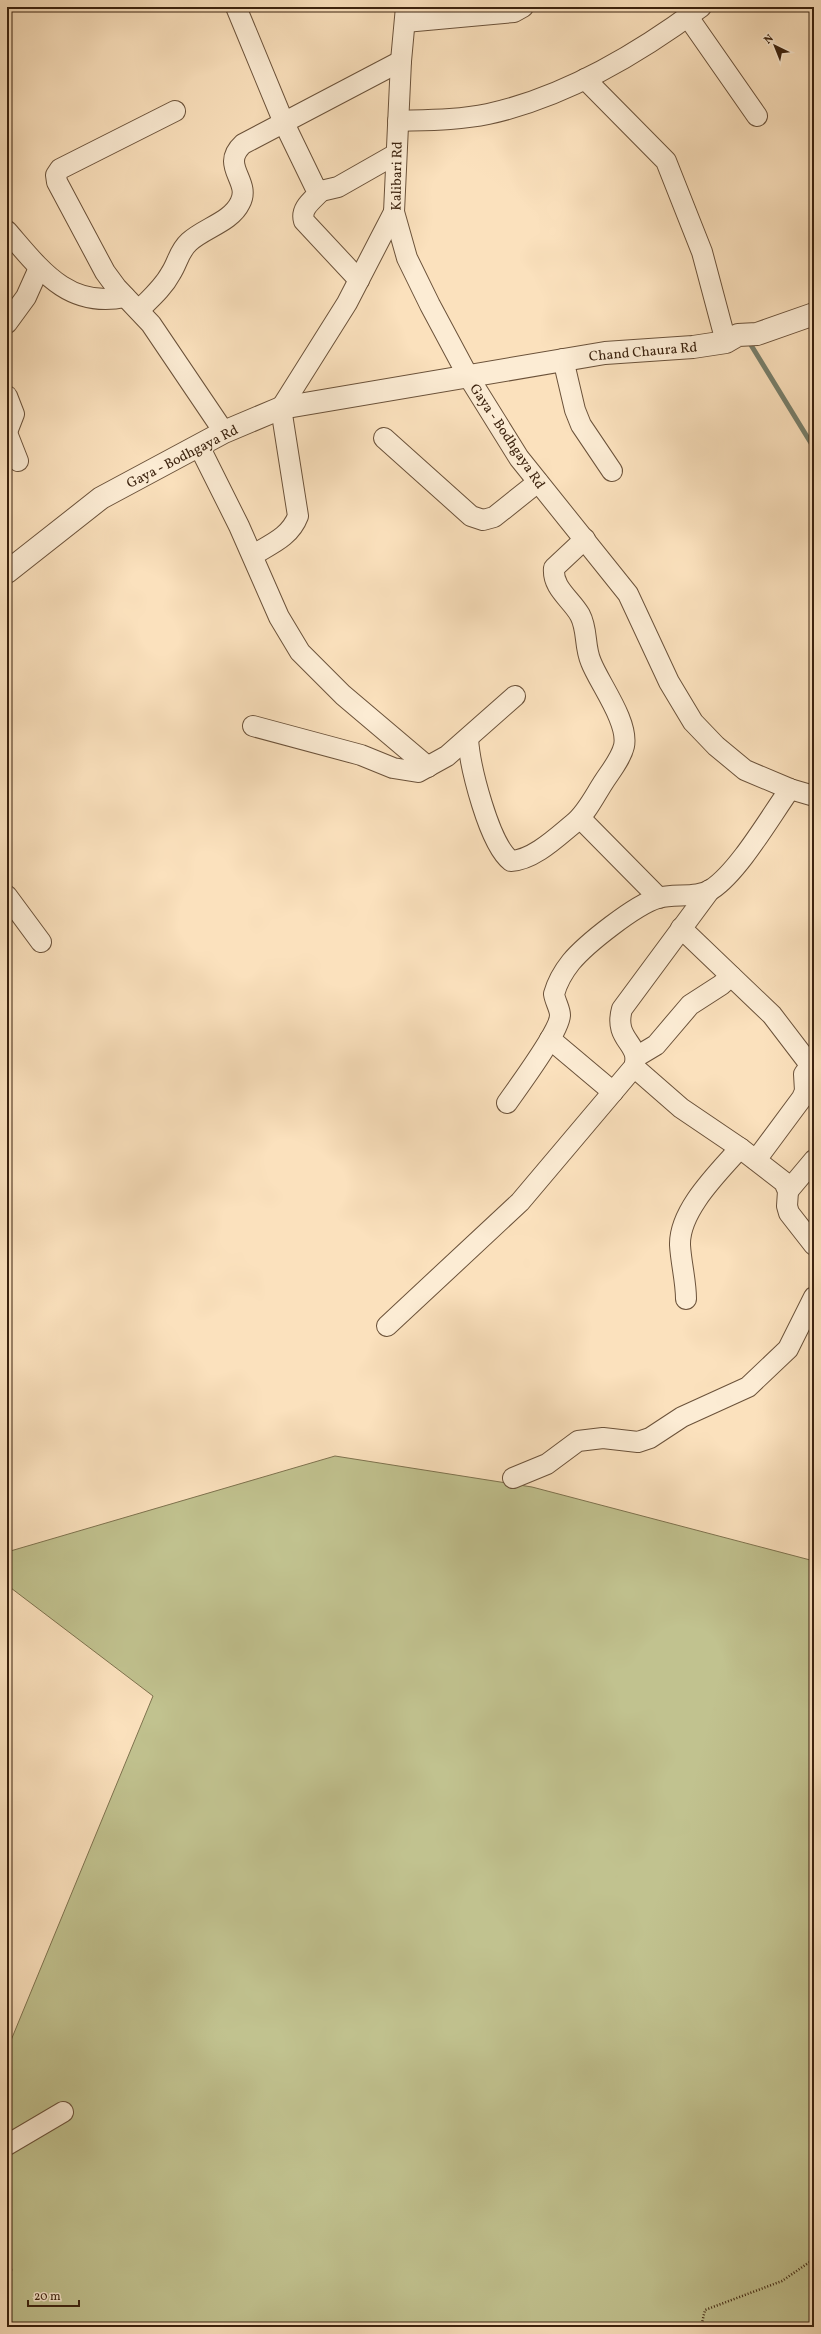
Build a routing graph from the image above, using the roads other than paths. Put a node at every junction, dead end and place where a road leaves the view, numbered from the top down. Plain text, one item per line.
1 (236, 7) edge
2 (523, 7) edge
3 (694, 12) edge
4 (405, 14) edge
5 (401, 61) junction
6 (585, 79) junction
7 (175, 111) dead end
8 (757, 116) dead end
9 (398, 121) junction
10 (284, 123) junction
11 (396, 154) junction
12 (321, 191) junction
13 (394, 212) junction
14 (7, 231) edge
15 (39, 268) junction
16 (359, 280) junction
17 (132, 304) junction
18 (814, 314) edge
19 (7, 323) edge
20 (726, 342) junction
21 (563, 359) junction
22 (468, 376) junction
23 (7, 396) edge
24 (281, 408) junction
25 (7, 432) edge
26 (224, 432) junction
27 (384, 438) dead end
28 (199, 446) junction
29 (18, 461) dead end
30 (612, 471) dead end
31 (538, 482) junction
32 (585, 539) junction
33 (253, 555) junction
34 (7, 572) edge
35 (515, 696) dead end
36 (253, 726) dead end
37 (468, 739) junction
38 (428, 767) junction
39 (790, 789) junction
40 (814, 796) edge
41 (580, 818) junction
42 (710, 890) junction
43 (7, 896) edge
44 (659, 898) junction
45 (681, 928) junction
46 (41, 942) dead end
47 (731, 976) junction
48 (550, 1039) junction
49 (635, 1062) junction
50 (812, 1068) edge
51 (613, 1092) junction
52 (507, 1103) dead end
53 (740, 1148) junction
54 (756, 1160) junction
55 (813, 1162) edge
56 (788, 1191) junction
57 (814, 1245) edge
58 (814, 1297) edge
59 (686, 1299) dead end
60 (387, 1326) dead end
61 (513, 1478) dead end
62 (63, 2112) dead end
63 (7, 2145) edge

1 - 10 street
2 - 4 street
3 - 6 street
3 - 8 street
4 - 5 street, Kalibari Rd
5 - 9 street, Kalibari Rd
5 - 10 street
6 - 9 street
6 - 20 street
7 - 17 street
9 - 11 street, Kalibari Rd
10 - 12 street
10 - 17 street
11 - 12 street
11 - 13 street, Kalibari Rd
12 - 16 street
13 - 16 street
13 - 22 street, Kalibari Rd
14 - 15 street
15 - 17 street
15 - 19 street
16 - 24 street
17 - 26 street
18 - 20 street, Chand Chaura Rd
20 - 21 street, Chand Chaura Rd
21 - 22 street, Chand Chaura Rd
21 - 30 street
22 - 24 street, Gaya - Bodhgaya Rd
22 - 31 street, Gaya - Bodhgaya Rd
23 - 25 street
24 - 26 street, Gaya - Bodhgaya Rd
24 - 33 street
25 - 29 street
26 - 28 street, Gaya - Bodhgaya Rd
27 - 31 street
28 - 33 street
28 - 34 street, Gaya - Bodhgaya Rd
31 - 32 street, Gaya - Bodhgaya Rd
32 - 39 street, Gaya - Bodhgaya Rd
32 - 41 street
33 - 38 street
35 - 37 street
36 - 38 street
37 - 38 street
37 - 41 street
39 - 40 street, Gaya - Bodhgaya Rd
39 - 42 street
41 - 44 street
42 - 44 street
42 - 45 street
43 - 46 street
44 - 48 street
45 - 47 street
45 - 49 street
47 - 49 street
47 - 50 street
48 - 51 street
48 - 52 street
49 - 51 street
49 - 53 street
50 - 54 street
51 - 60 street
53 - 54 street
53 - 59 street
54 - 56 street
55 - 56 street
56 - 57 street
58 - 61 street
62 - 63 street

